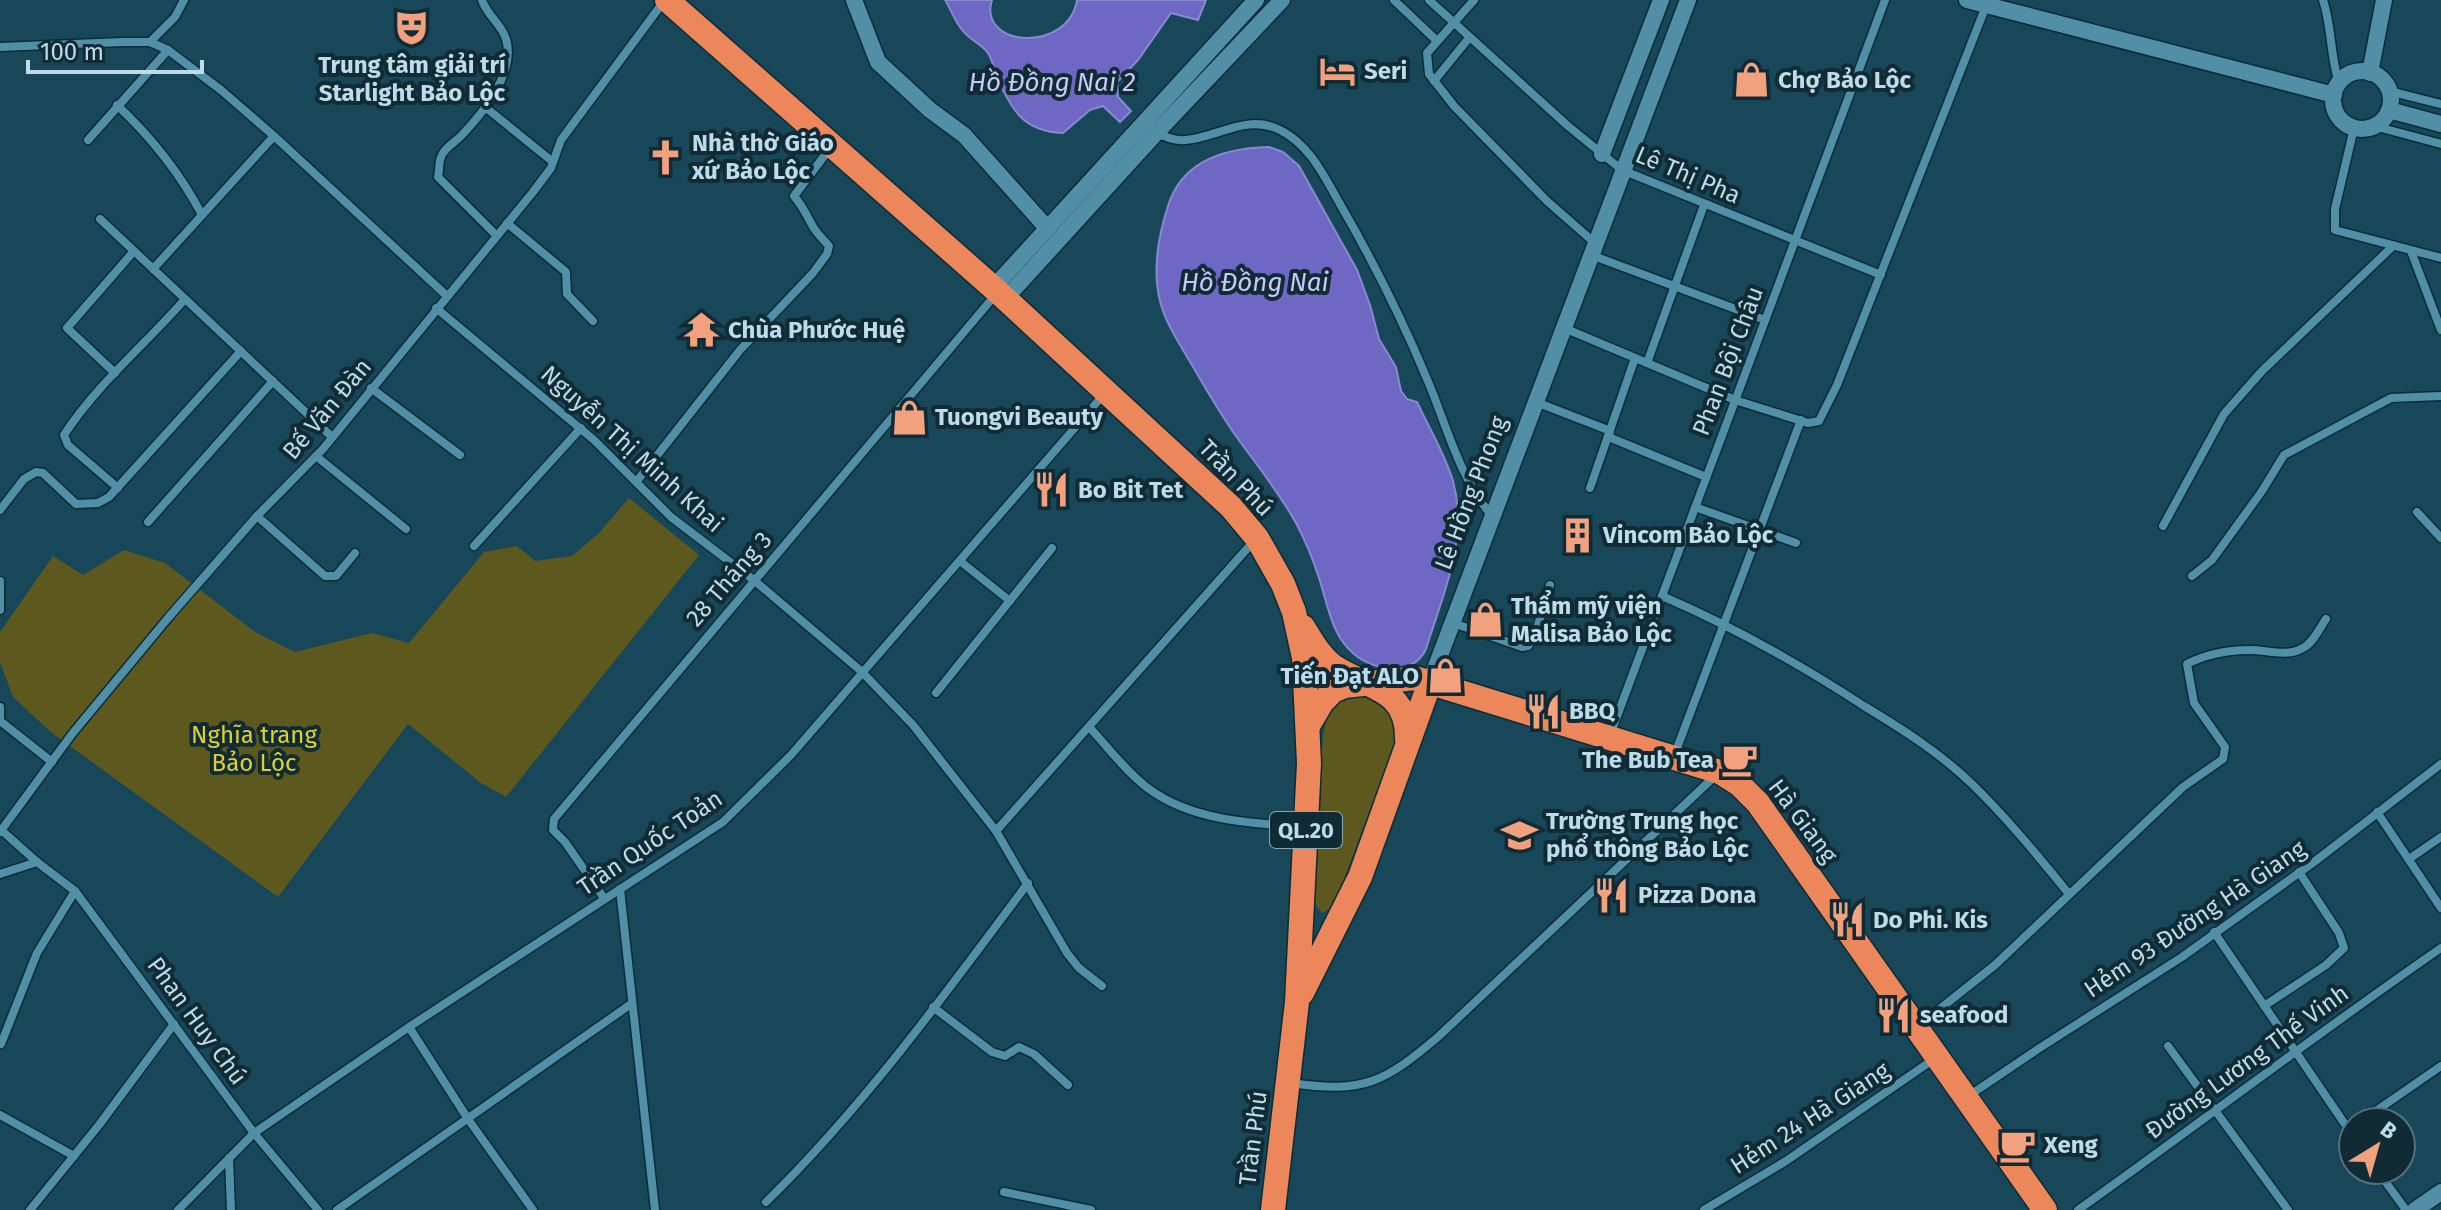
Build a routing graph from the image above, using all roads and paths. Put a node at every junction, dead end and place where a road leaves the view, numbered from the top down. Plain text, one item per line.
1 (184, 0) edge
2 (482, 0) edge
3 (666, 0) edge
4 (854, 0) edge
5 (1256, 0) edge
6 (1282, 0) edge
7 (1394, 0) edge
8 (1429, 0) edge
9 (1474, 0) edge
10 (1661, 0) edge
11 (1688, 0) edge
12 (1885, 0) edge
13 (1967, 0) edge
14 (2323, 0) edge
15 (2384, 0) edge
16 (1986, 6) junction
17 (1453, 24) junction
18 (1232, 25) junction
19 (1246, 37) junction
20 (1469, 38) junction
21 (1436, 40) junction
22 (150, 42) junction
23 (0, 47) edge
24 (168, 50) junction
25 (2370, 73) junction
26 (1434, 81) junction
27 (2336, 89) junction
28 (2389, 91) junction
29 (2441, 104) edge
30 (117, 105) junction
31 (485, 107) junction
32 (2389, 110) junction
33 (2441, 124) edge
34 (2374, 126) junction
35 (2354, 128) junction
36 (1156, 133) junction
37 (274, 136) junction
38 (88, 140) dead end
39 (2441, 144) edge
40 (831, 147) junction
41 (1602, 154) junction
42 (553, 162) junction
43 (1622, 170) junction
44 (1704, 205) junction
45 (202, 215) junction
46 (100, 219) dead end
47 (507, 223) junction
48 (1047, 228) junction
49 (497, 236) junction
50 (1795, 239) junction
51 (2392, 247) junction
52 (1594, 249) junction
53 (134, 251) junction
54 (2411, 251) junction
55 (2441, 258) edge
56 (153, 269) junction
57 (1881, 275) junction
58 (1674, 286) junction
59 (999, 293) junction
60 (447, 296) junction
61 (185, 299) junction
62 (436, 308) junction
63 (1765, 320) junction
64 (593, 321) dead end
65 (1564, 328) junction
66 (2441, 330) edge
67 (241, 351) junction
68 (1635, 358) junction
69 (1647, 363) junction
70 (115, 373) junction
71 (273, 381) junction
72 (371, 388) junction
73 (1106, 392) junction
74 (2441, 396) edge
75 (1735, 400) junction
76 (1536, 402) junction
77 (1801, 420) junction
78 (581, 428) junction
79 (1608, 430) junction
80 (332, 437) junction
81 (460, 455) dead end
82 (316, 456) junction
83 (1706, 477) junction
84 (637, 481) junction
85 (118, 488) junction
86 (1590, 488) dead end
87 (1695, 507) junction
88 (0, 510) edge
89 (2417, 512) dead end
90 (257, 516) junction
91 (1492, 517) junction
92 (148, 522) dead end
93 (2163, 526) dead end
94 (406, 529) dead end
95 (1760, 531) junction
96 (1257, 538) junction
97 (2441, 538) edge
98 (1796, 543) dead end
99 (474, 546) dead end
100 (1052, 548) dead end
101 (355, 553) dead end
102 (960, 561) junction
103 (2192, 576) dead end
104 (0, 581) edge
105 (755, 581) junction
106 (1550, 585) dead end
107 (1662, 596) junction
108 (1010, 601) junction
109 (0, 610) edge
110 (1294, 612) junction
111 (2326, 619) dead end
112 (1452, 622) junction
113 (1726, 624) junction
114 (861, 671) junction
115 (1368, 682) junction
116 (1430, 682) junction
117 (936, 693) dead end
118 (0, 707) edge
119 (0, 721) edge
120 (1308, 726) junction
121 (1089, 727) junction
122 (1610, 736) junction
123 (1407, 741) junction
124 (1674, 757) junction
125 (52, 762) junction
126 (2441, 764) edge
127 (1720, 772) junction
128 (2377, 812) junction
129 (1306, 827) junction
130 (0, 830) edge
131 (996, 831) junction
132 (2441, 837) edge
133 (2409, 859) junction
134 (37, 862) junction
135 (2299, 872) junction
136 (0, 874) edge
137 (1028, 883) junction
138 (620, 889) junction
139 (75, 891) junction
140 (2069, 894) junction
141 (604, 898) junction
142 (1302, 903) junction
143 (2441, 908) edge
144 (1341, 916) junction
145 (2214, 932) junction
146 (2441, 948) edge
147 (1102, 986) dead end
148 (1297, 1002) junction
149 (631, 1004) junction
150 (2264, 1006) junction
151 (933, 1007) junction
152 (174, 1024) junction
153 (409, 1027) junction
154 (1917, 1028) junction
155 (1, 1044) edge
156 (2168, 1046) dead end
157 (2295, 1051) junction
158 (1937, 1057) junction
159 (2441, 1066) edge
160 (1287, 1083) junction
161 (1068, 1085) dead end
162 (1966, 1098) junction
163 (2383, 1106) edge
164 (2337, 1110) edge
165 (2215, 1111) junction
166 (0, 1115) edge
167 (468, 1119) junction
168 (254, 1133) junction
169 (74, 1156) junction
170 (229, 1158) junction
171 (2389, 1186) edge
172 (1004, 1192) dead end
173 (2441, 1192) edge
174 (766, 1202) dead end
175 (30, 1210) edge
176 (178, 1210) edge
177 (231, 1210) edge
178 (318, 1210) edge
179 (337, 1210) edge
180 (533, 1210) edge
181 (655, 1210) edge
182 (1091, 1210) edge
183 (1273, 1210) edge
184 (1704, 1210) edge
185 (2045, 1210) edge
186 (2078, 1210) edge
187 (2288, 1210) edge
188 (2406, 1210) edge
189 (2415, 1210) edge

1 - 22 street
2 - 31 street
3 - 40 highway, Trần Phú / QL.20
3 - 42 street, Bế Văn Đàn
4 - 48 street
5 - 18 street
6 - 19 street
7 - 21 street
8 - 17 street, Lê Thị Pha
9 - 17 street
10 - 41 street
11 - 43 street, Lê Hồng Phong
12 - 50 street, Phan Bội Châu
13 - 16 street
14 - 27 street
15 - 25 street
16 - 27 street
16 - 57 street
17 - 20 street, Lê Thị Pha
17 - 21 street
18 - 19 street
18 - 48 street
19 - 36 street
20 - 26 street
20 - 41 street, Lê Thị Pha
21 - 26 street
22 - 23 street
22 - 24 street
24 - 30 street
24 - 37 street
25 - 27 street
25 - 28 street
26 - 52 street
27 - 35 street
28 - 29 street
28 - 32 street
30 - 38 street
30 - 45 street
31 - 42 street
31 - 49 street
32 - 33 street
32 - 34 street
34 - 35 street
34 - 39 street
35 - 51 street
36 - 59 street
36 - 91 street
37 - 45 street
37 - 60 street
40 - 59 highway, Trần Phú / QL.20
40 - 84 street
41 - 43 street, Lê Thị Pha
42 - 47 street, Bế Văn Đàn
43 - 44 street, Lê Thị Pha
43 - 52 street, Lê Hồng Phong
44 - 50 street, Lê Thị Pha
44 - 58 street
45 - 56 street
46 - 53 street
47 - 49 street, Bế Văn Đàn
47 - 64 street
48 - 59 street
49 - 60 street, Bế Văn Đàn
50 - 57 street, Lê Thị Pha
50 - 63 street, Phan Bội Châu
51 - 54 street
51 - 93 street
52 - 58 street
52 - 65 street, Lê Hồng Phong
53 - 56 street
53 - 70 street
54 - 55 street
54 - 66 street
56 - 61 street
57 - 77 street
58 - 63 street
58 - 69 street
59 - 73 highway, Trần Phú / QL.20
59 - 105 street, 28 Tháng 3
60 - 62 street, Bế Văn Đàn
61 - 67 street
61 - 70 street
62 - 72 street, Bế Văn Đàn
62 - 78 street, Nguyễn Thị Minh Khai
63 - 75 street, Phan Bội Châu
65 - 68 street
65 - 76 street, Lê Hồng Phong
67 - 71 street
67 - 85 street
68 - 69 street
68 - 79 street
69 - 75 street
70 - 85 street
71 - 80 street
71 - 92 street
72 - 80 street, Bế Văn Đàn
72 - 81 street
73 - 96 highway, Trần Phú / QL.20
73 - 102 street, Trần Quốc Toản
74 - 103 street
75 - 77 street
75 - 83 street, Phan Bội Châu
76 - 79 street
76 - 91 street, Lê Hồng Phong
77 - 95 street
78 - 84 street, Nguyễn Thị Minh Khai
78 - 99 street
79 - 83 street
79 - 86 street
80 - 82 street, Bế Văn Đàn
82 - 90 street, Bế Văn Đàn
82 - 94 street
83 - 87 street, Phan Bội Châu
84 - 105 street, Nguyễn Thị Minh Khai
85 - 88 street
87 - 95 street
87 - 107 street, Phan Bội Châu
89 - 97 street
90 - 101 street
90 - 125 street, Bế Văn Đàn
91 - 112 street, Lê Hồng Phong
95 - 98 street
95 - 113 street
96 - 110 highway, Trần Phú / QL.20
96 - 121 street
100 - 108 street
102 - 108 street
102 - 114 street, Trần Quốc Toản
104 - 109 street
105 - 114 street, Nguyễn Thị Minh Khai
105 - 141 street, 28 Tháng 3
106 - 112 street
107 - 113 street
107 - 122 street, Phan Bội Châu
108 - 117 street
110 - 115 highway, QL.20
110 - 120 highway, Trần Phú / QL.20
111 - 140 street
112 - 116 street, Lê Hồng Phong
113 - 124 street
113 - 140 street
114 - 131 street, Nguyễn Thị Minh Khai
114 - 138 street, Trần Quốc Toản
115 - 116 highway, Hà Giang
115 - 120 highway, Hà Giang
115 - 123 highway, QL.20
116 - 122 highway, Hà Giang
116 - 123 highway, Lê Hồng Phong / QL.20
118 - 119 street
119 - 125 street
120 - 129 highway, Trần Phú / QL.20
121 - 129 street
121 - 131 street
122 - 124 highway, Hà Giang
123 - 144 highway, Lê Hồng Phong / QL.20
124 - 127 highway, Hà Giang
125 - 130 street, Bế Văn Đàn
126 - 128 street, Hẻm 93 Đường Hà Giang
127 - 154 highway, Hà Giang
127 - 160 street
128 - 133 street
128 - 135 street, Hẻm 93 Đường Hà Giang
129 - 142 highway, Trần Phú / QL.20
130 - 134 street, Phan Huy Chú
131 - 137 street, Nguyễn Thị Minh Khai
132 - 133 street
133 - 143 street
134 - 136 street
134 - 139 street, Phan Huy Chú
135 - 145 street, Hẻm 93 Đường Hà Giang
135 - 150 street
137 - 147 street, Nguyễn Thị Minh Khai
137 - 151 street
138 - 141 street, Trần Quốc Toản
138 - 149 street
139 - 152 street, Phan Huy Chú
139 - 155 street
140 - 154 street
141 - 153 street, Trần Quốc Toản
142 - 144 highway
142 - 148 highway, Trần Phú / QL.20
144 - 148 highway, Lê Hồng Phong / QL.20
145 - 150 street
145 - 162 street, Hẻm 93 Đường Hà Giang
146 - 157 street, Đường Lương Thế Vinh
148 - 160 highway, Trần Phú / QL.20
149 - 167 street
149 - 181 street
150 - 157 street
151 - 161 street
151 - 174 street
152 - 168 street, Phan Huy Chú
152 - 169 street
153 - 167 street
153 - 168 street, Trần Quốc Toản
154 - 158 highway, Hà Giang
156 - 165 street
157 - 164 street
157 - 165 street, Đường Lương Thế Vinh
158 - 162 highway, Hà Giang
158 - 184 street, Hẻm 24 Hà Giang
159 - 163 street
160 - 183 highway, Trần Phú / QL.20
162 - 185 highway, Hà Giang
165 - 186 street, Đường Lương Thế Vinh
165 - 187 street
166 - 169 street
167 - 179 street
167 - 180 street
168 - 170 street, Trần Quốc Toản
168 - 178 street, Phan Huy Chú
169 - 175 street
170 - 176 street, Trần Quốc Toản
170 - 177 street
171 - 188 street
172 - 182 street
173 - 189 street

